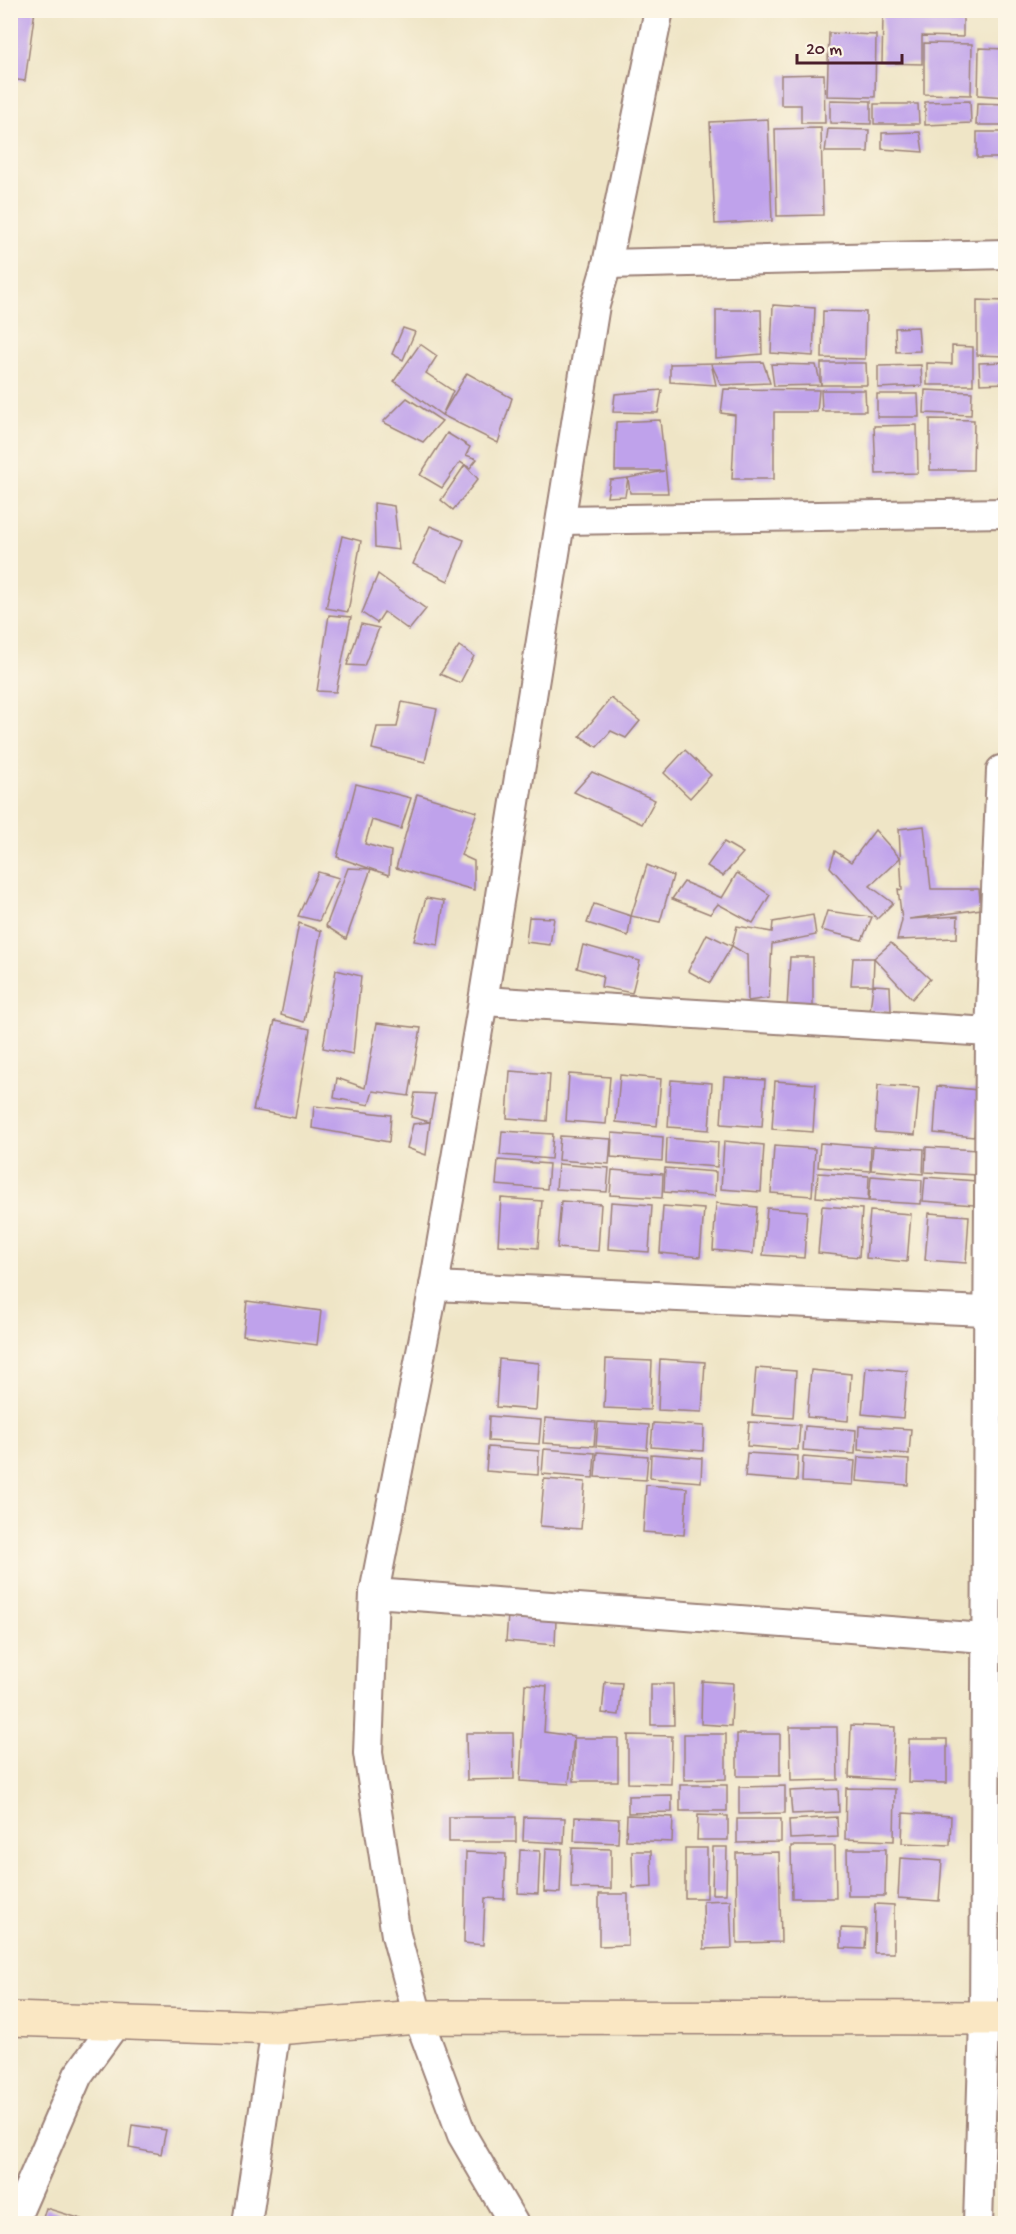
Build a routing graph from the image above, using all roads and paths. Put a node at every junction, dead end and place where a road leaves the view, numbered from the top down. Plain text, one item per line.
1 (659, 10) edge
2 (1005, 254) edge
3 (607, 264) junction
4 (1005, 513) edge
5 (561, 520) junction
6 (1005, 770) edge
7 (483, 1001) junction
8 (998, 1033) edge
9 (434, 1286) junction
10 (997, 1312) edge
11 (374, 1593) junction
12 (995, 1638) edge
13 (418, 2017) junction
14 (10, 2019) edge
15 (995, 2019) edge
16 (116, 2023) junction
17 (276, 2028) junction
18 (13, 2223) edge
19 (247, 2223) edge
20 (514, 2223) edge
21 (978, 2223) edge

1 - 3 street
2 - 3 street
3 - 5 street
4 - 5 street
5 - 7 street
6 - 8 street
7 - 8 street
7 - 9 street
8 - 10 street
9 - 10 street
9 - 11 street
10 - 12 street
11 - 12 street
11 - 13 street
12 - 15 street
13 - 15 street
13 - 17 street
13 - 20 street
14 - 16 street
15 - 21 street
16 - 17 street
16 - 18 street
17 - 19 street

